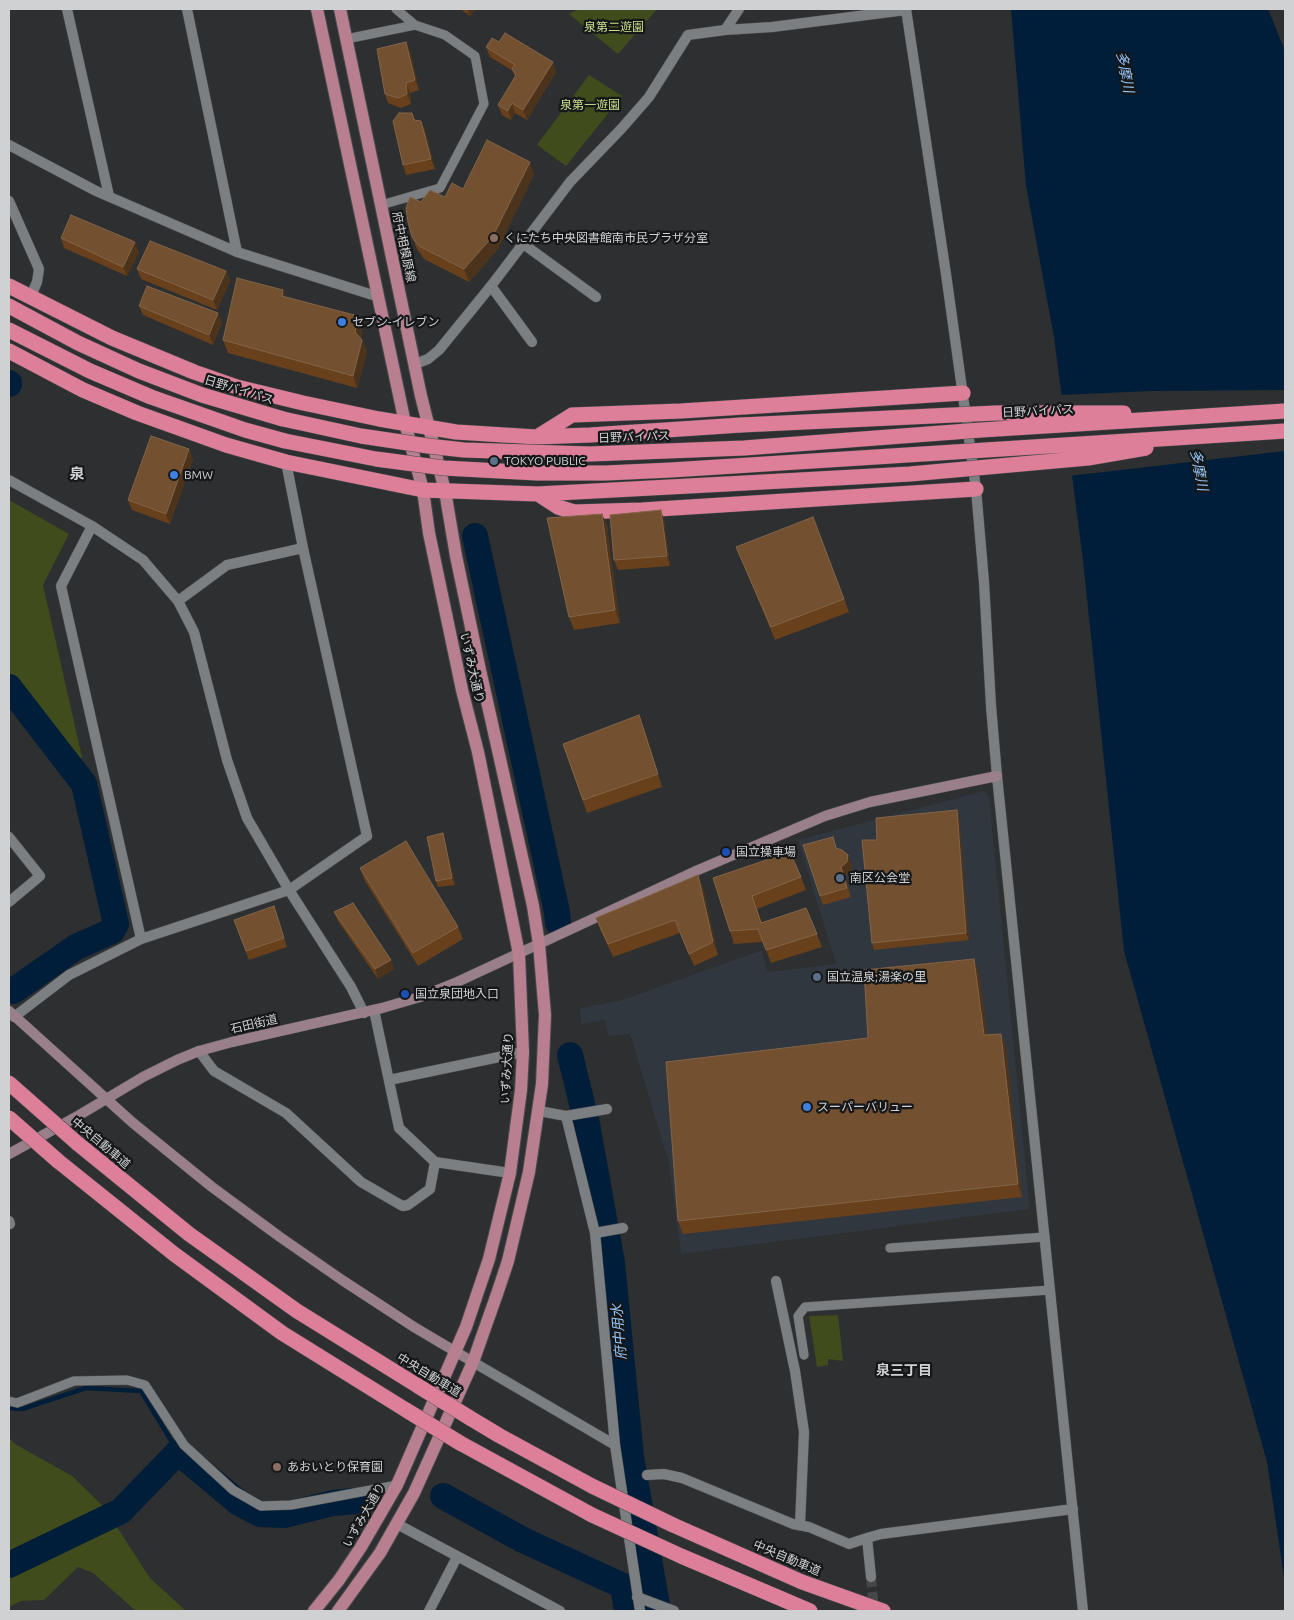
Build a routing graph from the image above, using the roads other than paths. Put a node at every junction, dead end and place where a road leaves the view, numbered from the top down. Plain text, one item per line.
1 (68, 9) edge
2 (187, 9) edge
3 (317, 9) edge
4 (340, 9) edge
5 (396, 9) edge
6 (739, 9) edge
7 (906, 10) edge
8 (415, 25) junction
9 (725, 30) junction
10 (346, 39) junction
11 (9, 145) edge
12 (109, 196) junction
13 (9, 201) edge
14 (381, 205) junction
15 (522, 243) junction
16 (238, 252) junction
17 (9, 286) edge
18 (491, 286) junction
19 (379, 297) junction
20 (596, 297) dead end
21 (30, 298) junction
22 (9, 306) edge
23 (9, 330) edge
24 (532, 342) dead end
25 (9, 352) edge
26 (415, 364) junction
27 (963, 393) junction
28 (1285, 411) edge
29 (1228, 415) junction
30 (405, 422) junction
31 (429, 427) junction
32 (1285, 430) edge
33 (1231, 434) junction
34 (536, 436) junction
35 (286, 462) junction
36 (9, 480) edge
37 (976, 489) junction
38 (423, 490) junction
39 (445, 491) junction
40 (538, 494) junction
41 (92, 526) junction
42 (303, 548) junction
43 (178, 601) junction
44 (997, 776) junction
45 (9, 837) edge
46 (289, 890) junction
47 (9, 902) edge
48 (141, 939) junction
49 (539, 944) junction
50 (519, 954) junction
51 (369, 1011) junction
52 (11, 1014) edge
53 (199, 1051) junction
54 (523, 1052) junction
55 (389, 1080) junction
56 (9, 1082) edge
57 (106, 1099) junction
58 (603, 1110) dead end
59 (539, 1111) junction
60 (570, 1115) junction
61 (9, 1118) edge
62 (9, 1154) edge
63 (435, 1162) junction
64 (510, 1173) junction
65 (619, 1228) dead end
66 (599, 1232) junction
67 (1045, 1237) junction
68 (890, 1248) dead end
69 (776, 1281) dead end
70 (1050, 1290) junction
71 (456, 1352) junction
72 (804, 1355) dead end
73 (473, 1362) junction
74 (9, 1401) edge
75 (615, 1445) junction
76 (647, 1475) dead end
77 (397, 1485) junction
78 (1073, 1509) junction
79 (398, 1524) junction
80 (800, 1526) junction
81 (867, 1538) junction
82 (457, 1557) junction
83 (870, 1577) tunnel mouth
84 (641, 1599) junction
85 (670, 1610) edge
86 (314, 1611) edge
87 (338, 1611) edge
88 (429, 1611) edge
89 (560, 1611) edge
90 (640, 1611) edge
91 (810, 1611) edge
92 (883, 1611) edge
93 (1083, 1611) edge

1 - 12 street
2 - 16 street
3 - 19 main road
4 - 10 main road, 府中相模原線
5 - 8 lane
6 - 9 street
7 - 9 street
7 - 27 street
8 - 10 lane
8 - 14 lane
9 - 15 street
10 - 14 main road, 府中相模原線
11 - 12 street
12 - 16 street
13 - 21 street
14 - 26 main road, 府中相模原線
15 - 18 street
15 - 20 street
16 - 19 street
17 - 21 highway
18 - 24 street
18 - 26 street
19 - 30 main road
21 - 30 highway
22 - 29 highway, 日野バイパス, bridge
23 - 33 highway, bridge
25 - 35 highway
26 - 31 main road, 府中相模原線
27 - 34 highway
27 - 37 street
28 - 29 highway, 日野バイパス, bridge
29 - 34 highway, bridge
30 - 31 highway
30 - 38 main road
31 - 34 highway
31 - 39 main road, 府中相模原線
32 - 33 highway, bridge
33 - 40 highway, bridge
35 - 38 highway
35 - 42 street
36 - 41 street
37 - 40 highway
37 - 44 street
38 - 39 highway
38 - 50 main road, いずみ大通り
39 - 40 highway
39 - 49 main road, いずみ大通り
41 - 43 street
41 - 48 street
42 - 43 street
42 - 46 street
43 - 46 street
44 - 49 street, 石田街道
44 - 67 street
45 - 47 street
46 - 48 street
46 - 51 street
48 - 52 street
49 - 50 street, 石田街道
49 - 59 main road, いずみ大通り
50 - 51 street, 石田街道
50 - 54 main road, いずみ大通り
51 - 53 street, 石田街道
51 - 55 street
52 - 57 street
53 - 57 street, 石田街道
53 - 63 street
54 - 55 street
54 - 64 main road, いずみ大通り
55 - 63 street
56 - 92 highway, 中央自動車道, bridge
57 - 62 street, 石田街道
57 - 71 street
58 - 60 street
59 - 60 street
59 - 73 main road, いずみ大通り
60 - 66 street
61 - 91 highway, bridge
63 - 64 street
64 - 71 main road, いずみ大通り
65 - 66 street
66 - 75 street
67 - 68 lane
67 - 70 street
69 - 80 street
70 - 72 lane
70 - 78 street
71 - 73 street
71 - 77 main road, いずみ大通り
73 - 75 street
73 - 79 main road, いずみ大通り
74 - 77 lane
75 - 84 street
76 - 80 street
77 - 86 main road, いずみ大通り
78 - 81 street
78 - 93 street
79 - 82 street
79 - 87 main road, いずみ大通り
80 - 81 street
81 - 83 street
82 - 88 street
82 - 89 street
84 - 85 street
84 - 90 street

